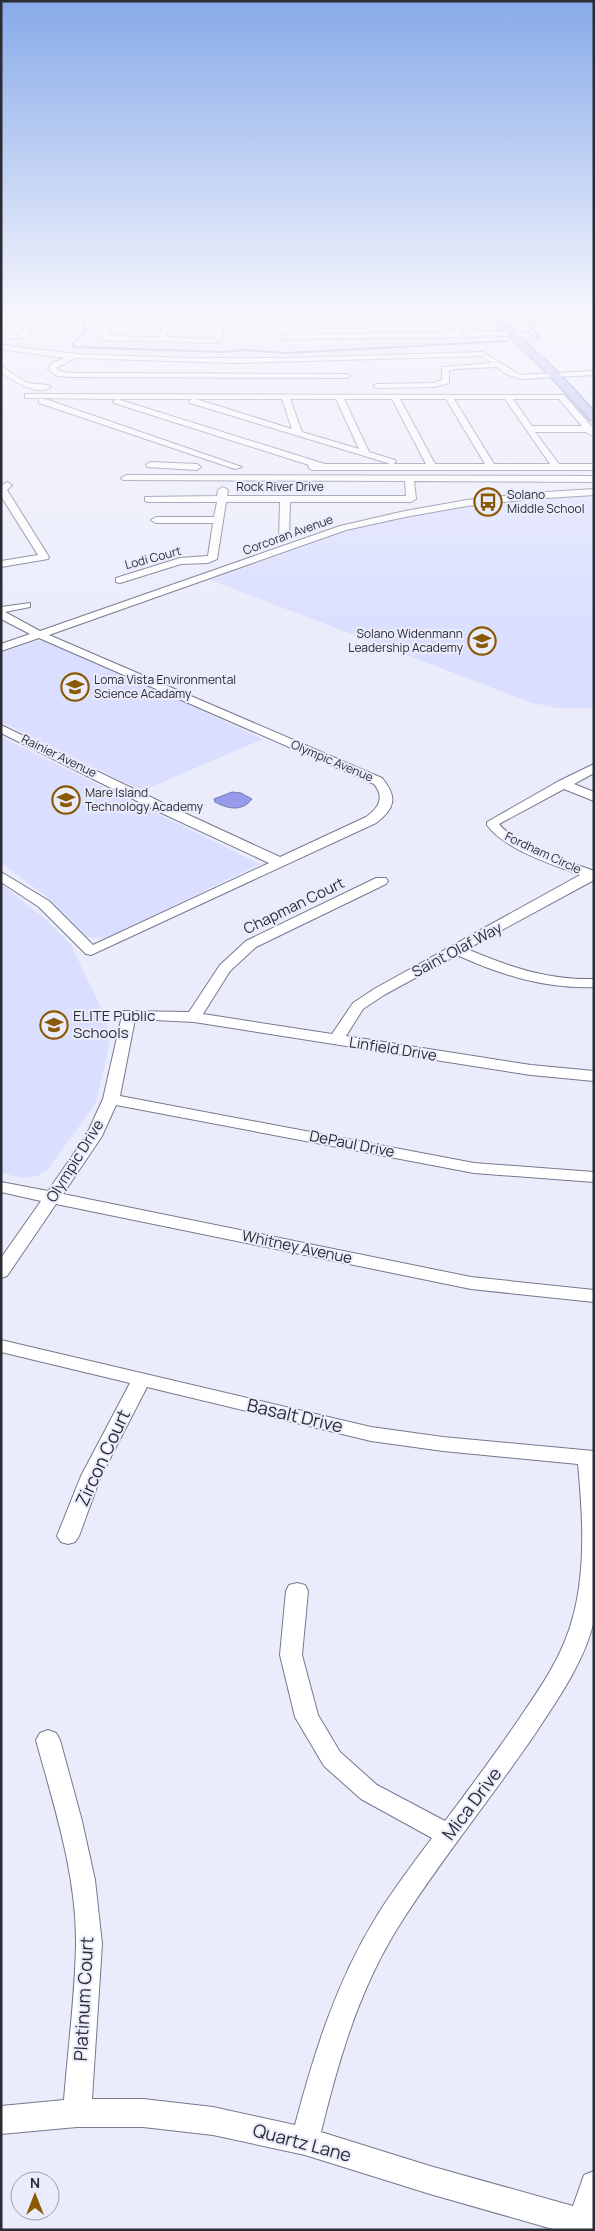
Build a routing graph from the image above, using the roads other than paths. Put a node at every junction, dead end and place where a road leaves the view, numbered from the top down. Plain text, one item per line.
1 (104, 421) edge
2 (181, 421) edge
3 (259, 421) edge
4 (294, 421) edge
5 (350, 421) edge
6 (407, 421) edge
7 (464, 421) edge
8 (524, 421) edge
9 (581, 421) edge
10 (530, 429) junction
11 (590, 432) edge
12 (298, 433) junction
13 (365, 454) junction
14 (150, 465) dead end
15 (296, 467) dead end
16 (324, 467) junction
17 (408, 467) junction
18 (432, 467) junction
19 (492, 467) junction
20 (556, 467) junction
21 (594, 467) edge
22 (126, 478) dead end
23 (224, 478) junction
24 (409, 479) junction
25 (463, 479) junction
26 (594, 479) edge
27 (7, 485) dead end
28 (594, 492) edge
29 (148, 499) dead end
30 (222, 499) junction
31 (285, 499) junction
32 (476, 502) junction
33 (5, 504) edge
34 (156, 520) dead end
35 (219, 520) junction
36 (284, 538) dead end
37 (1, 564) edge
38 (120, 580) dead end
39 (26, 604) dead end
40 (1, 612) edge
41 (38, 634) junction
42 (1, 648) edge
43 (1, 728) edge
44 (594, 768) edge
45 (563, 784) junction
46 (594, 797) edge
47 (279, 862) junction
48 (1, 876) edge
49 (592, 876) edge
50 (381, 881) dead end
51 (457, 950) junction
52 (594, 983) edge
53 (194, 1017) junction
54 (336, 1039) junction
55 (594, 1076) edge
56 (111, 1099) junction
57 (594, 1177) edge
58 (1, 1187) edge
59 (52, 1197) junction
60 (1, 1272) edge
61 (594, 1296) edge
62 (1, 1346) edge
63 (141, 1380) junction
64 (590, 1458) edge
65 (68, 1536) dead end
66 (297, 1591) dead end
67 (48, 1740) dead end
68 (448, 1835) junction
69 (77, 2113) junction
70 (1, 2120) edge
71 (305, 2141) junction
72 (594, 2185) edge
73 (588, 2224) edge

1 - 14 street
2 - 16 street
3 - 12 street
4 - 12 street
5 - 13 street
6 - 18 street
7 - 19 street
8 - 10 street
9 - 11 street
10 - 11 street
10 - 20 street
12 - 13 street
13 - 17 street
15 - 16 street
16 - 17 street
17 - 18 street
18 - 19 street
19 - 20 street
20 - 21 street
22 - 23 street
23 - 24 street
23 - 30 street
24 - 25 street
24 - 31 street, Rock River Drive
25 - 26 street
25 - 32 street
27 - 33 street
28 - 32 street, Corcoran Avenue
29 - 30 street, Rock River Drive
30 - 31 street, Rock River Drive
30 - 35 street
31 - 36 street
32 - 41 street, Corcoran Avenue
33 - 37 street
34 - 35 street
35 - 38 street, Lodi Court
39 - 40 street
40 - 41 street
41 - 42 street, Corcoran Avenue
41 - 47 street, Olympic Avenue
43 - 47 street, Rainier Avenue
44 - 45 street, Fordham Circle
45 - 46 street
45 - 49 street, Fordham Circle
47 - 48 street, Olympic Avenue
49 - 51 street, Saint Olaf Way
50 - 53 street, Chapman Court
51 - 52 street
51 - 54 street, Saint Olaf Way
53 - 54 street, Linfield Drive
53 - 56 street, Olympic Drive
54 - 55 street, Linfield Drive
56 - 57 street, DePaul Drive
56 - 59 street, Olympic Drive
58 - 59 street, Whitney Avenue
59 - 60 street, Olympic Drive
59 - 61 street, Whitney Avenue
62 - 63 street, Basalt Drive
63 - 64 street, Basalt Drive
63 - 65 street, Zircon Court
64 - 68 street, Mica Drive
66 - 68 street
67 - 69 street, Platinum Court
68 - 71 street, Mica Drive
69 - 70 street, Quartz Lane
69 - 71 street, Quartz Lane
71 - 73 street, Quartz Lane
72 - 73 street

